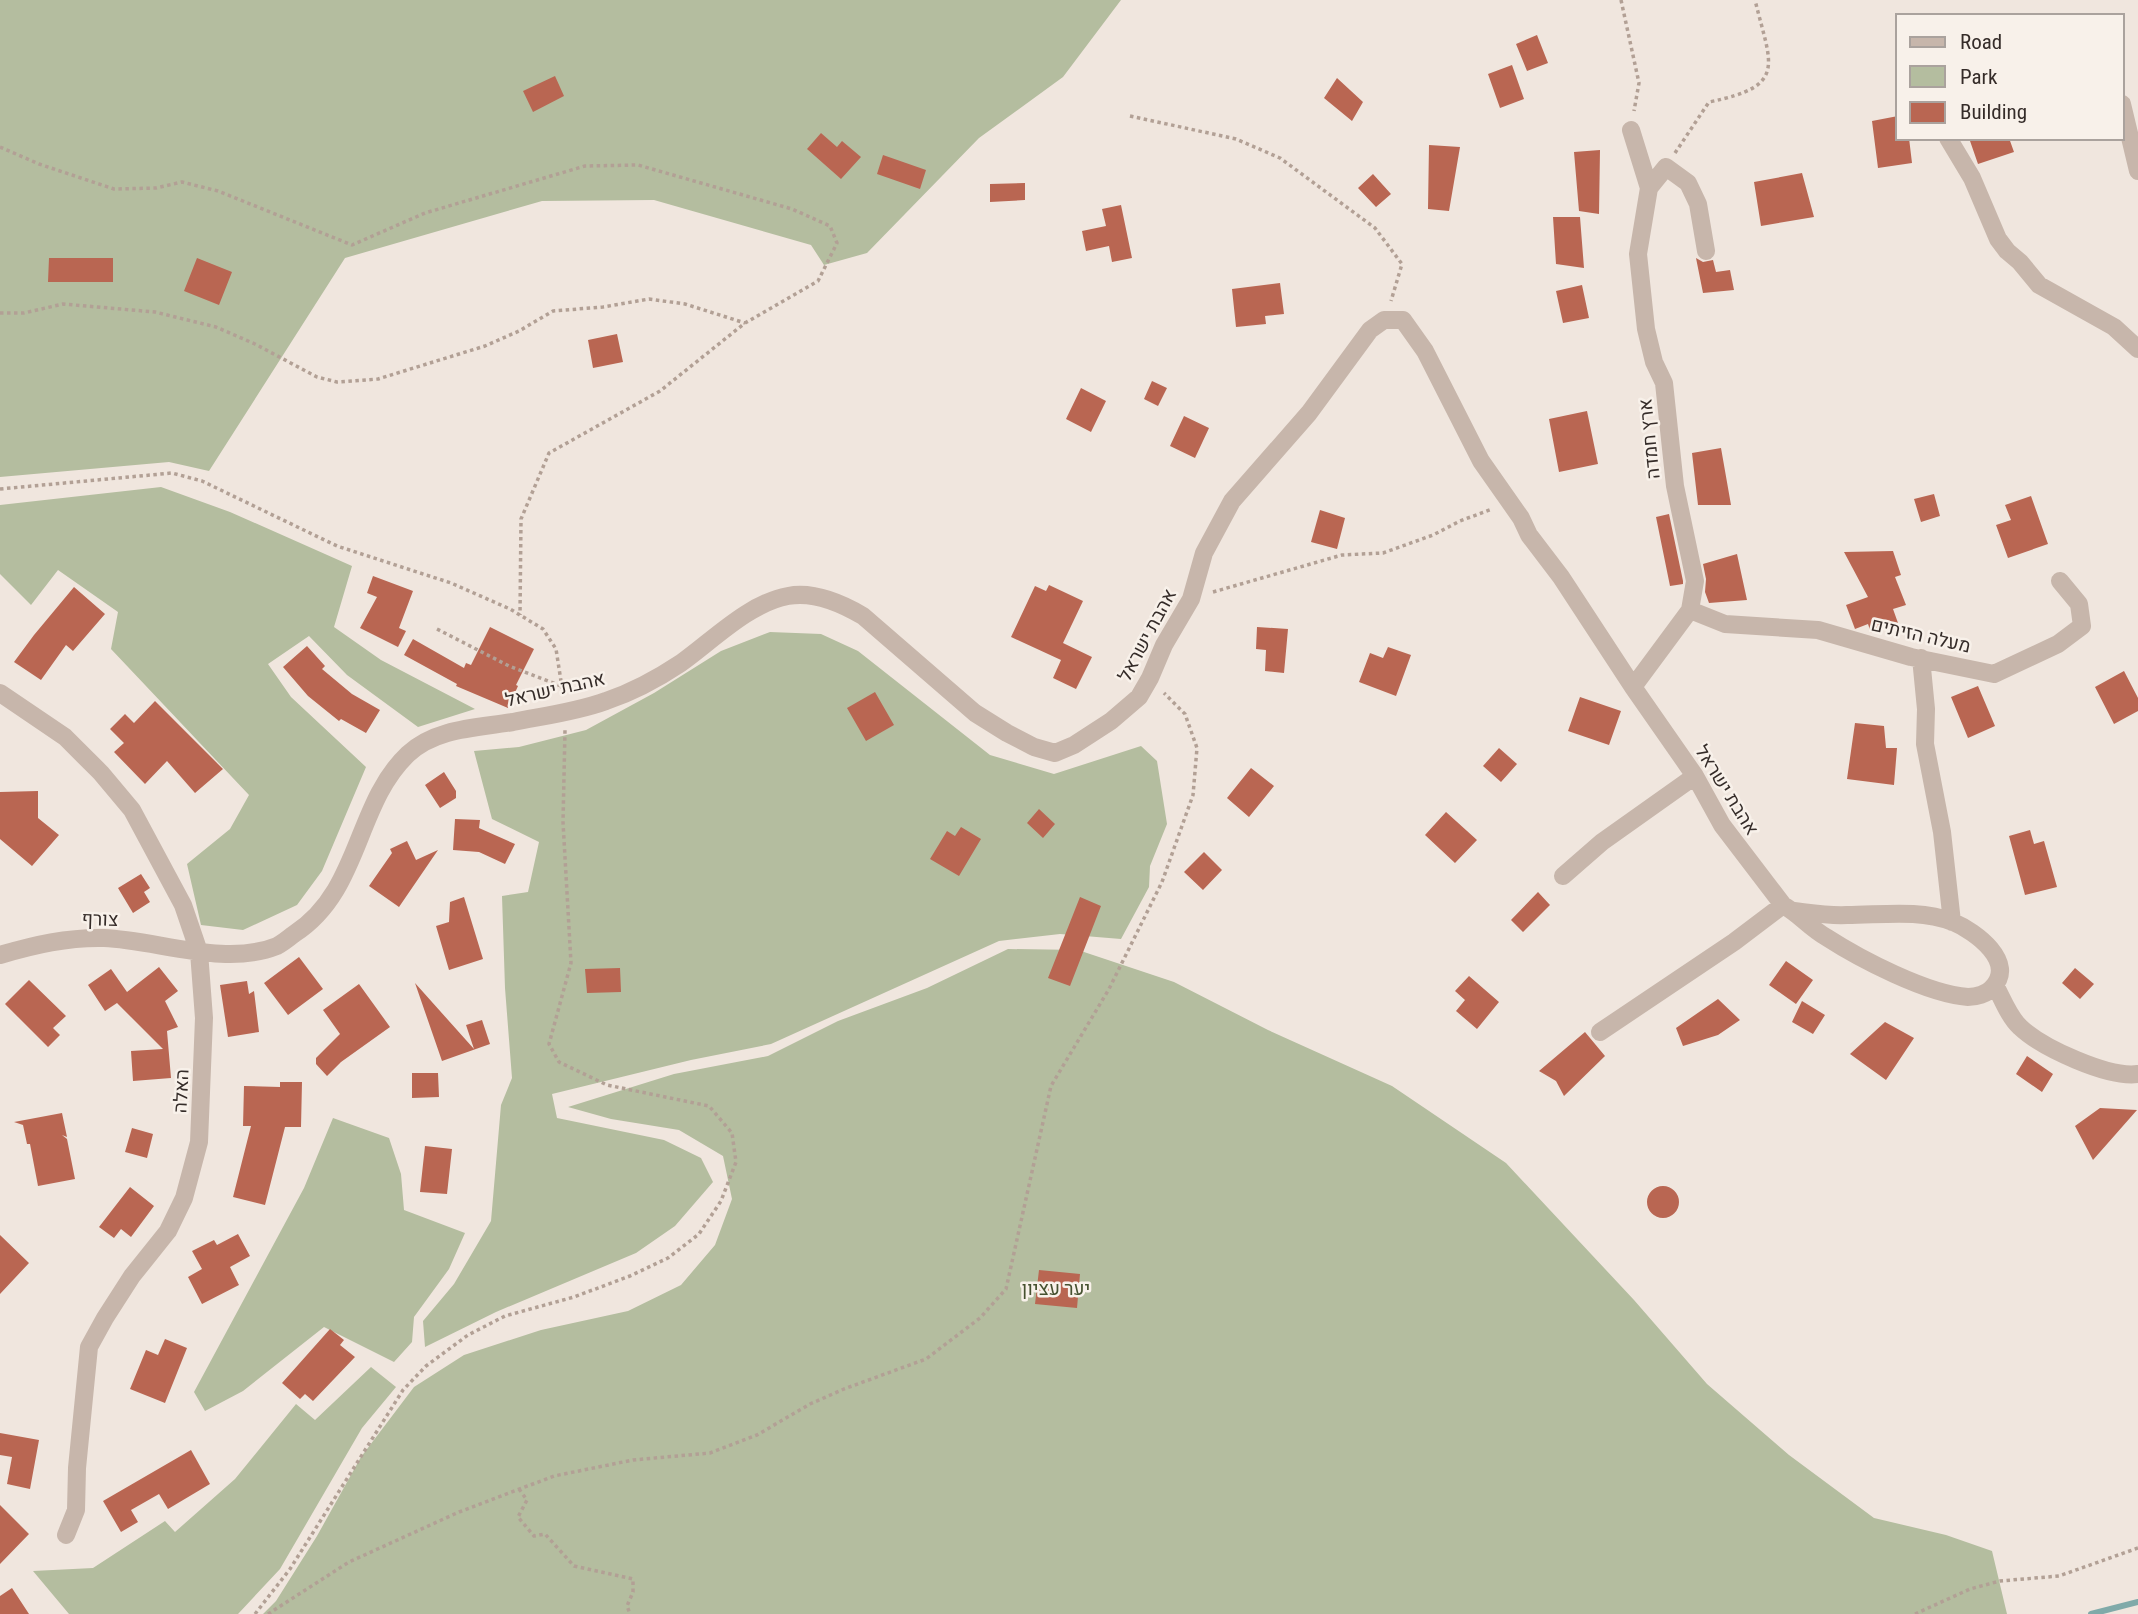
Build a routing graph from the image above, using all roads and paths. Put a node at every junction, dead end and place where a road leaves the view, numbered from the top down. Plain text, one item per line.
1 (1620, 0) edge
2 (1755, 0) edge
3 (2124, 112) edge
4 (1130, 116) dead end
5 (1631, 130) joint
6 (1949, 140) edge
7 (0, 147) edge
8 (1666, 167) junction
9 (2138, 171) edge
10 (1649, 188) junction
11 (1706, 251) dead end
12 (0, 313) edge
13 (1384, 320) junction
14 (745, 323) junction
15 (2138, 349) edge
16 (0, 489) edge
17 (1521, 518) junction
18 (2060, 581) dead end
19 (1191, 599) junction
20 (1690, 610) junction
21 (520, 615) junction
22 (437, 629) dead end
23 (1921, 658) junction
24 (1150, 678) junction
25 (561, 686) junction
26 (1633, 687) junction
27 (0, 693) edge
28 (565, 711) junction
29 (1695, 776) junction
30 (1563, 876) dead end
31 (1789, 908) junction
32 (1952, 922) junction
33 (199, 952) junction
34 (0, 955) edge
35 (1995, 985) junction
36 (1600, 1032) dead end
37 (2138, 1074) edge
38 (519, 1489) junction
39 (66, 1535) dead end
40 (2138, 1548) edge
41 (255, 1614) edge
42 (268, 1614) edge
43 (630, 1614) edge
44 (1915, 1614) edge

1 - 5 path
2 - 8 path
3 - 9 street
4 - 13 path
5 - 10 street, ארץ חמדה
6 - 15 street
7 - 14 path
8 - 10 street
8 - 11 street
10 - 20 street, ארץ חמדה
12 - 14 path
13 - 17 street, אהבת ישראל
13 - 19 street, אהבת ישראל
14 - 21 path
16 - 21 path
17 - 19 path
17 - 26 street, אהבת ישראל
18 - 23 street, מעלה הזיתים
19 - 24 street, אהבת ישראל
20 - 23 street, מעלה הזיתים
20 - 26 street
21 - 25 path
22 - 25 path
23 - 32 street
24 - 28 street, אהבת ישראל
24 - 38 path
25 - 28 path
26 - 29 street, אהבת ישראל
27 - 33 street, האלה
28 - 33 street, אהבת ישראל
28 - 41 path
29 - 30 street
29 - 31 street, אהבת ישראל
31 - 32 street
31 - 35 street, אהבת ישראל
31 - 36 street
32 - 35 street
33 - 34 street, צורף
33 - 39 street, האלה
35 - 37 street
38 - 42 path
38 - 43 path
40 - 44 path

